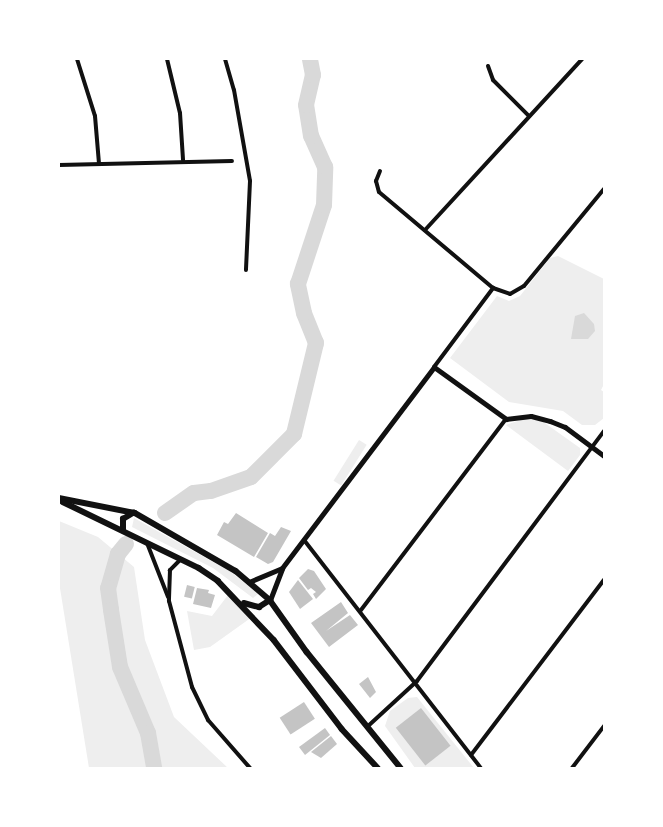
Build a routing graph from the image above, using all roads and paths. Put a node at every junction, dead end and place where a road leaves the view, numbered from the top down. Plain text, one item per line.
1 (77, 59) edge
2 (167, 59) edge
3 (225, 59) edge
4 (582, 59) edge
5 (488, 66) dead end
6 (529, 116) junction
7 (184, 160) junction
8 (232, 161) dead end
9 (99, 164) junction
10 (59, 165) edge
11 (380, 171) dead end
12 (604, 189) edge
13 (425, 230) junction
14 (246, 270) dead end
15 (492, 288) junction
16 (434, 367) junction
17 (506, 419) junction
18 (604, 431) edge
19 (593, 447) junction
20 (604, 456) edge
21 (59, 499) edge
22 (135, 513) junction
23 (123, 531) junction
24 (304, 540) junction
25 (147, 543) junction
26 (181, 559) junction
27 (282, 568) junction
28 (604, 580) edge
29 (249, 582) junction
30 (270, 600) junction
31 (169, 601) junction
32 (242, 603) junction
33 (361, 610) junction
34 (417, 681) junction
35 (604, 726) edge
36 (367, 728) junction
37 (471, 755) junction
38 (250, 768) edge
39 (378, 768) edge
40 (401, 768) edge
41 (482, 768) edge
42 (572, 768) edge

1 - 9 street
2 - 7 street
3 - 14 street
4 - 6 street
5 - 6 street
6 - 13 street
7 - 8 street
7 - 9 street
9 - 10 street
11 - 13 street
12 - 15 street
13 - 15 street
15 - 16 street
16 - 17 street
16 - 24 street
17 - 19 street
17 - 33 street
18 - 19 street
19 - 20 street
19 - 34 street
21 - 22 main road
21 - 23 main road
22 - 23 main road
22 - 29 main road
23 - 25 main road
24 - 27 street
24 - 33 street
25 - 26 main road
25 - 31 street
26 - 31 street
26 - 32 main road
27 - 29 street
27 - 30 street
28 - 37 street
29 - 30 main road
30 - 32 main road
30 - 36 main road
31 - 38 street
32 - 39 main road
33 - 34 street
34 - 36 street
34 - 37 street
35 - 42 street
36 - 40 main road
37 - 41 street

